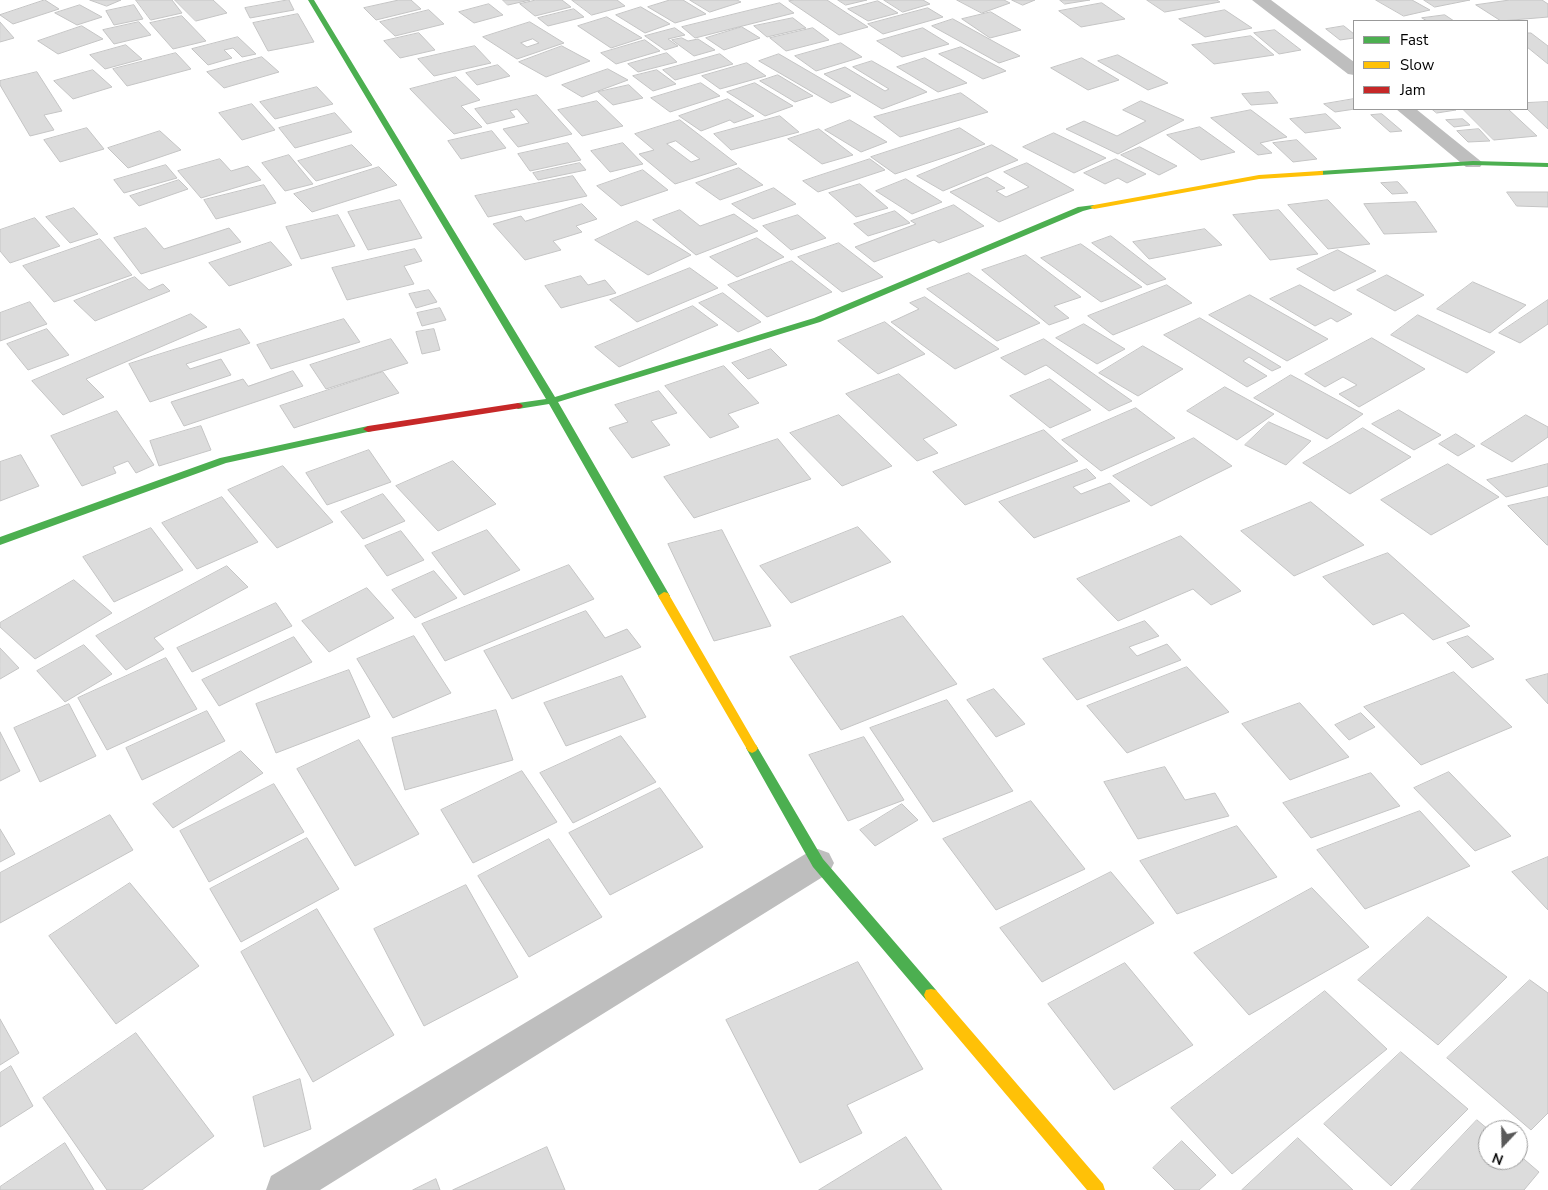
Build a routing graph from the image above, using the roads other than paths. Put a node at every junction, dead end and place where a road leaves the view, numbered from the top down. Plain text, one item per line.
1 (311, 0) edge
2 (1260, 0) edge
3 (1353, 69) edge
4 (1406, 110) edge
5 (1473, 163) junction
6 (1548, 165) edge
7 (552, 401) junction
8 (0, 541) edge
9 (818, 863) junction
10 (285, 1190) edge
11 (1097, 1190) edge

1 - 7 street
2 - 3 street
4 - 5 street
5 - 6 street
5 - 7 street
7 - 8 street
7 - 9 street
9 - 10 street
9 - 11 street

